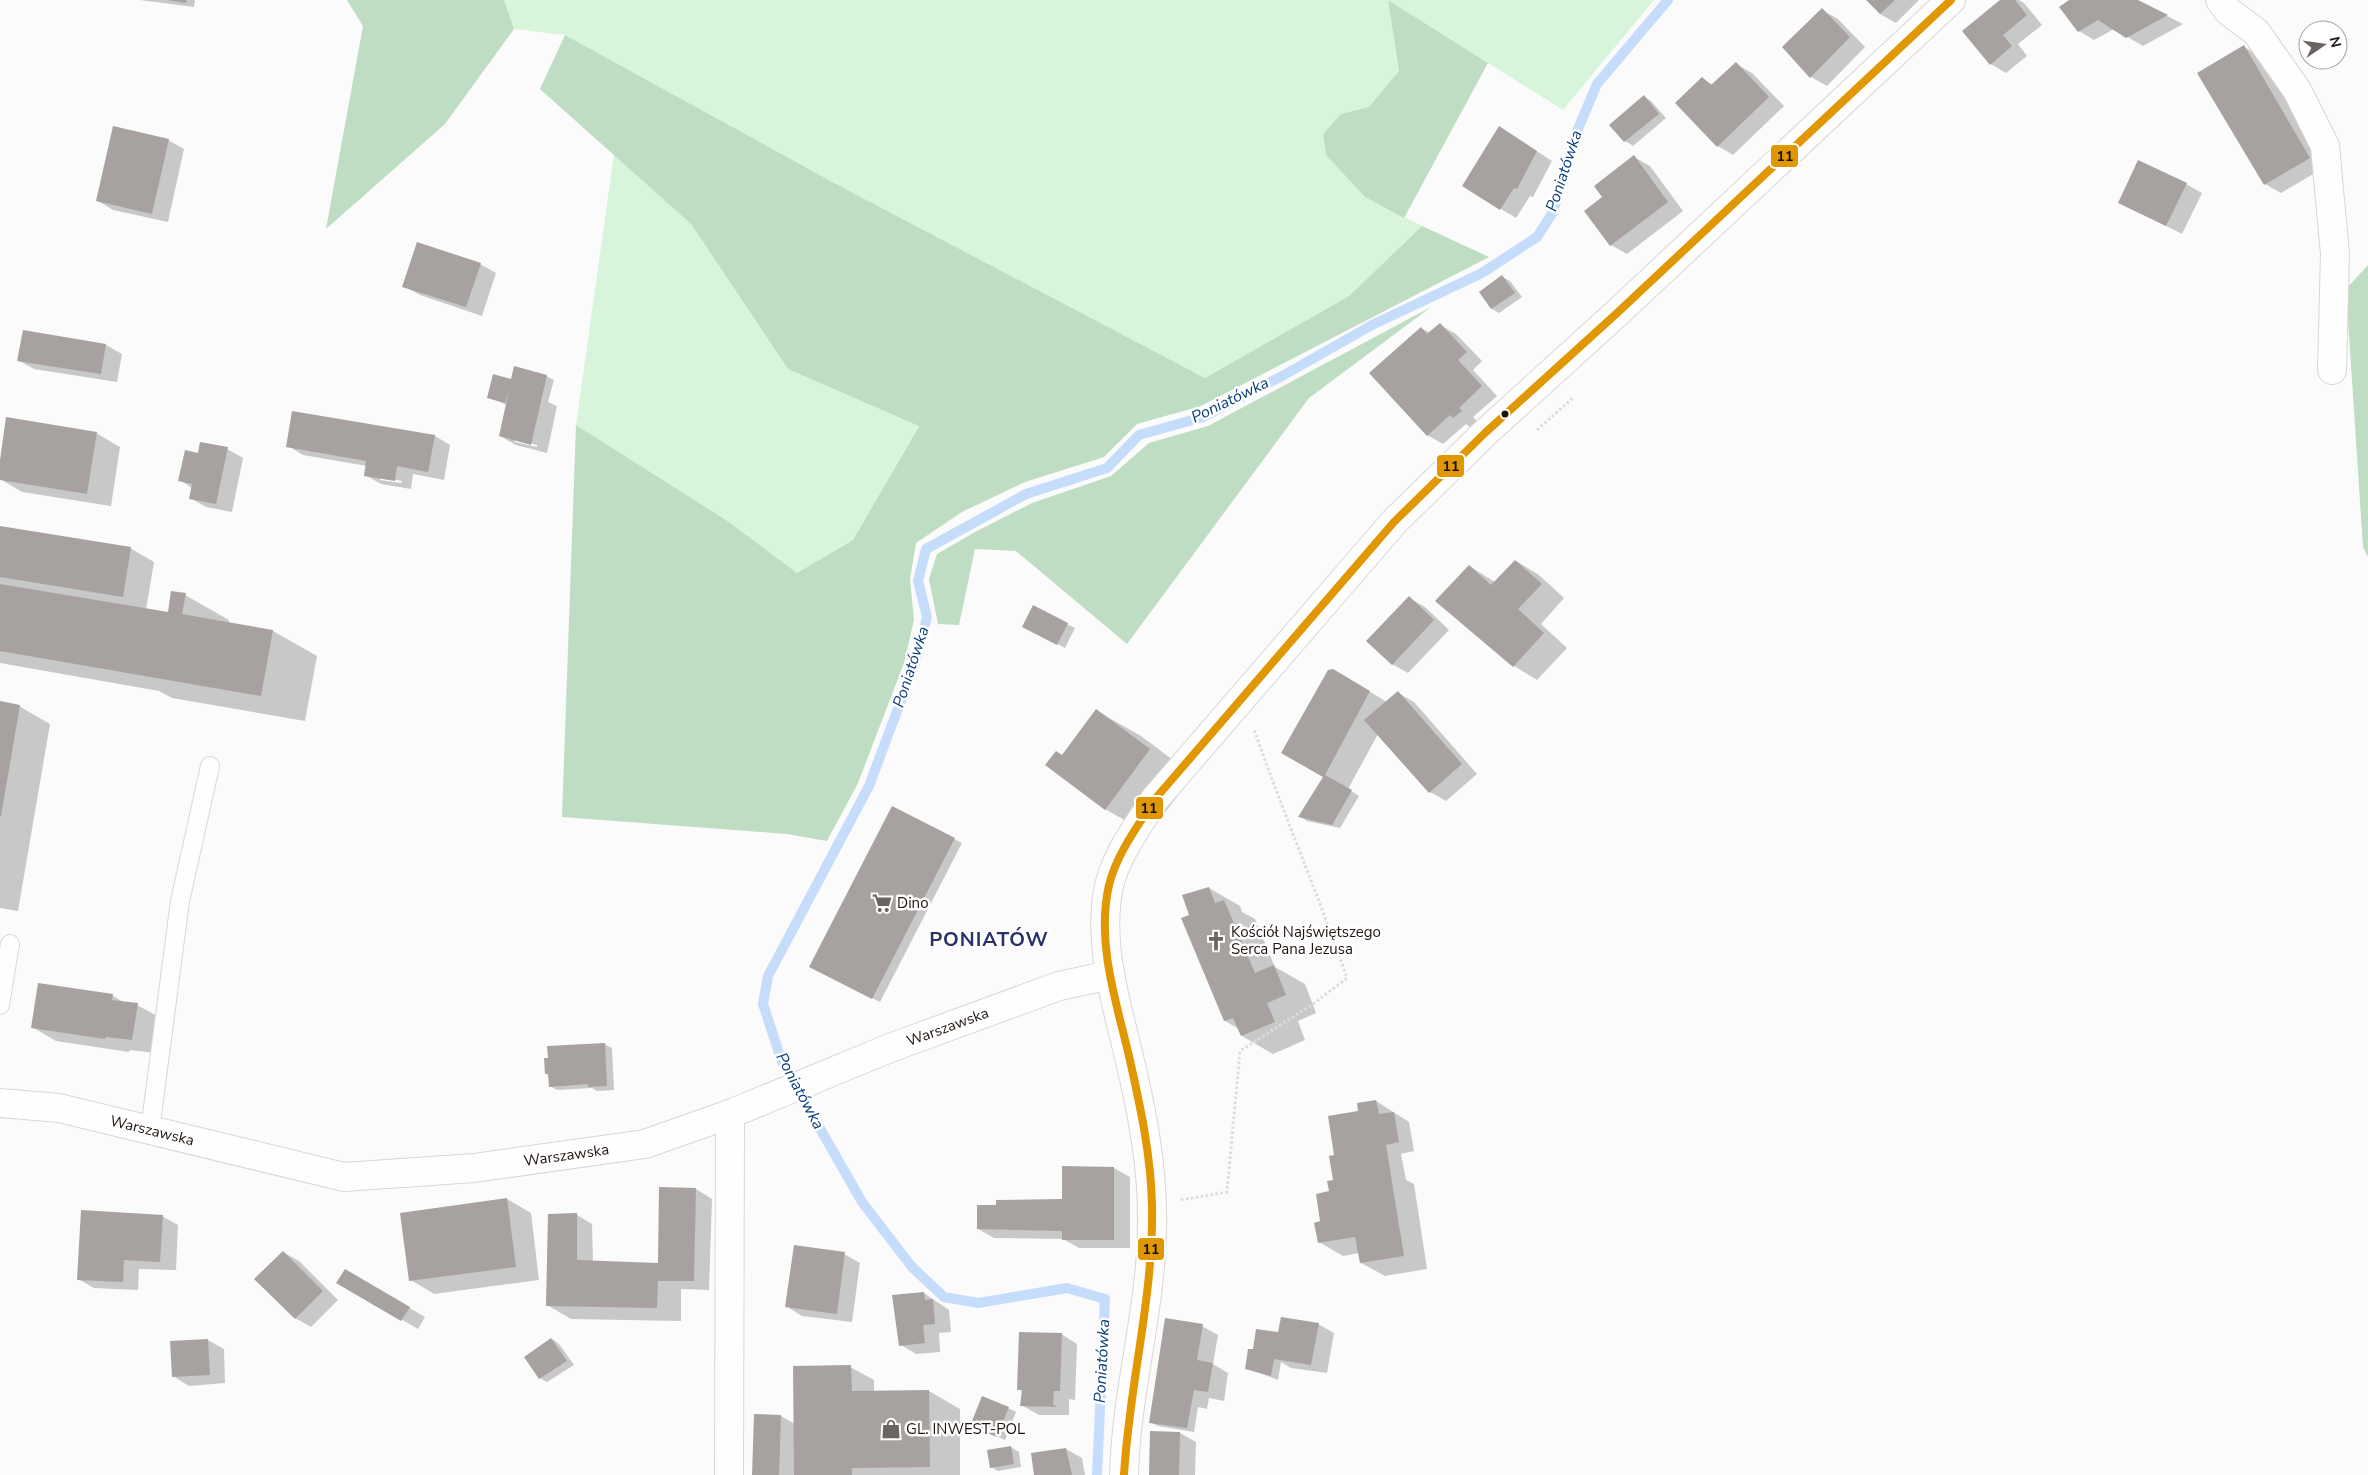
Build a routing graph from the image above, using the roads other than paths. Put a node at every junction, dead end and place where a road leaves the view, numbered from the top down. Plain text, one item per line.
1 (1951, 0) edge
2 (2220, 0) edge
3 (2332, 370) dead end
4 (210, 766) dead end
5 (10, 944) dead end
6 (1110, 975) junction
7 (0, 1005) edge
8 (0, 1103) edge
9 (730, 1114) junction
10 (150, 1130) junction
11 (729, 1475) edge
12 (1124, 1475) edge

1 - 6 street
2 - 3 street
4 - 10 lane
5 - 7 lane
6 - 9 street, Warszawska
6 - 12 street
8 - 10 street, Warszawska
9 - 10 street, Warszawska
9 - 11 street

